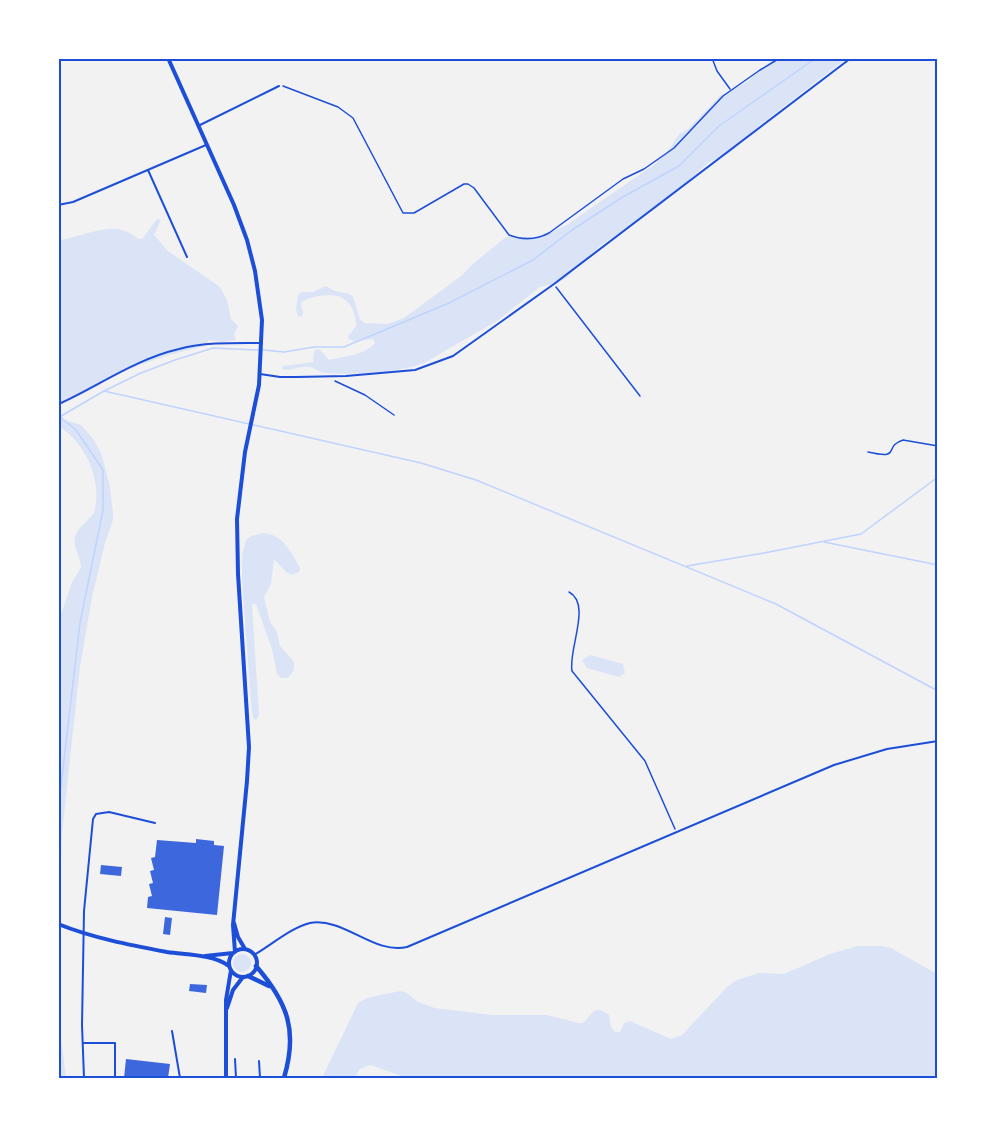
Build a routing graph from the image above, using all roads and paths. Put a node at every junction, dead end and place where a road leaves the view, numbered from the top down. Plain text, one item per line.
1 (168, 58) edge
2 (712, 58) edge
3 (780, 58) edge
4 (851, 58) edge
5 (279, 86) joint
6 (730, 90) junction
7 (198, 126) junction
8 (206, 145) junction
9 (148, 170) junction
10 (58, 205) edge
11 (187, 257) dead end
12 (554, 284) junction
13 (262, 344) junction
14 (260, 374) junction
15 (336, 381) dead end
16 (640, 396) dead end
17 (58, 402) edge
18 (394, 415) dead end
19 (938, 446) edge
20 (868, 452) dead end
21 (569, 592) dead end
22 (938, 741) edge
23 (155, 823) dead end
24 (676, 833) junction
25 (234, 918) junction
26 (58, 924) edge
27 (245, 949) junction
28 (234, 952) junction
29 (254, 956) junction
30 (204, 957) junction
31 (256, 966) junction
32 (230, 968) junction
33 (245, 976) junction
34 (273, 990) junction
35 (226, 1011) junction
36 (172, 1031) dead end
37 (83, 1043) junction
38 (235, 1059) dead end
39 (259, 1060) dead end
40 (84, 1078) edge
41 (115, 1078) edge
42 (180, 1078) edge
43 (226, 1078) edge
44 (236, 1078) edge
45 (260, 1078) edge
46 (284, 1078) edge

1 - 7 main road
2 - 6 path
3 - 6 path
4 - 12 street
5 - 6 path
5 - 7 street
7 - 8 main road
8 - 9 street
8 - 13 main road
9 - 10 street
9 - 11 street
12 - 14 street
12 - 16 path
13 - 14 main road
13 - 17 street
14 - 25 main road
15 - 18 path
19 - 20 path
21 - 24 path
22 - 24 street
23 - 37 street
24 - 29 street
25 - 27 main road
25 - 28 main road
26 - 30 main road
27 - 28 main road
27 - 29 main road
28 - 30 main road
28 - 32 main road
29 - 31 main road
30 - 32 main road
31 - 33 main road
31 - 34 highway
32 - 33 main road
32 - 35 main road
33 - 34 highway
33 - 35 main road
34 - 46 highway
35 - 43 main road
36 - 42 street
37 - 40 street
37 - 41 street
38 - 44 street
39 - 45 street

